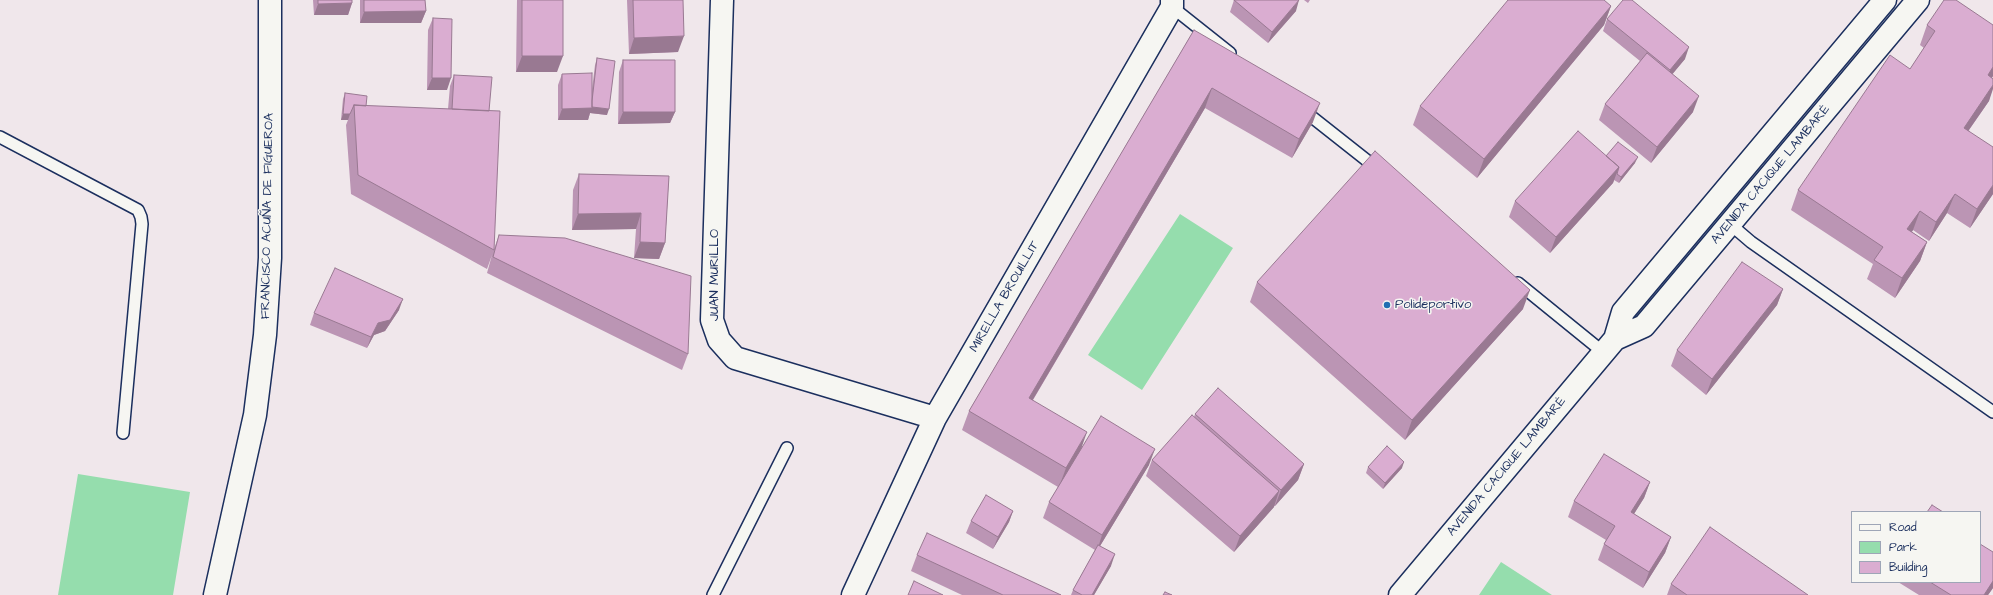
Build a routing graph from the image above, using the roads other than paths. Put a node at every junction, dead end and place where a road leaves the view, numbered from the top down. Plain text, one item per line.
1 (270, 0) edge
2 (722, 0) edge
3 (1885, 0) edge
4 (1918, 0) edge
5 (1172, 4) edge
6 (1241, 61) edge
7 (1297, 106) edge
8 (0, 137) edge
9 (1390, 179) edge
10 (1730, 224) junction
11 (1510, 277) edge
12 (1609, 346) junction
13 (1993, 412) edge
14 (935, 418) junction
15 (123, 433) dead end
16 (787, 448) dead end
17 (215, 595) edge
18 (713, 595) edge
19 (853, 595) edge
20 (1400, 595) edge

1 - 17 street, FRANCISCO ACUÑA DE FIGUEROA
2 - 14 street, JUAN MURILLO
3 - 12 street, AVENIDA CACIQUE LAMBARÉ
4 - 10 street, AVENIDA CACIQUE LAMBARÉ
5 - 6 lane
5 - 14 street, MIRELLA BROUILLIT
7 - 9 lane
8 - 15 lane
10 - 12 street, AVENIDA CACIQUE LAMBARÉ
10 - 13 lane
11 - 12 lane
12 - 20 street, AVENIDA CACIQUE LAMBARÉ
14 - 19 street, MIRELLA BROUILLIT
16 - 18 lane

